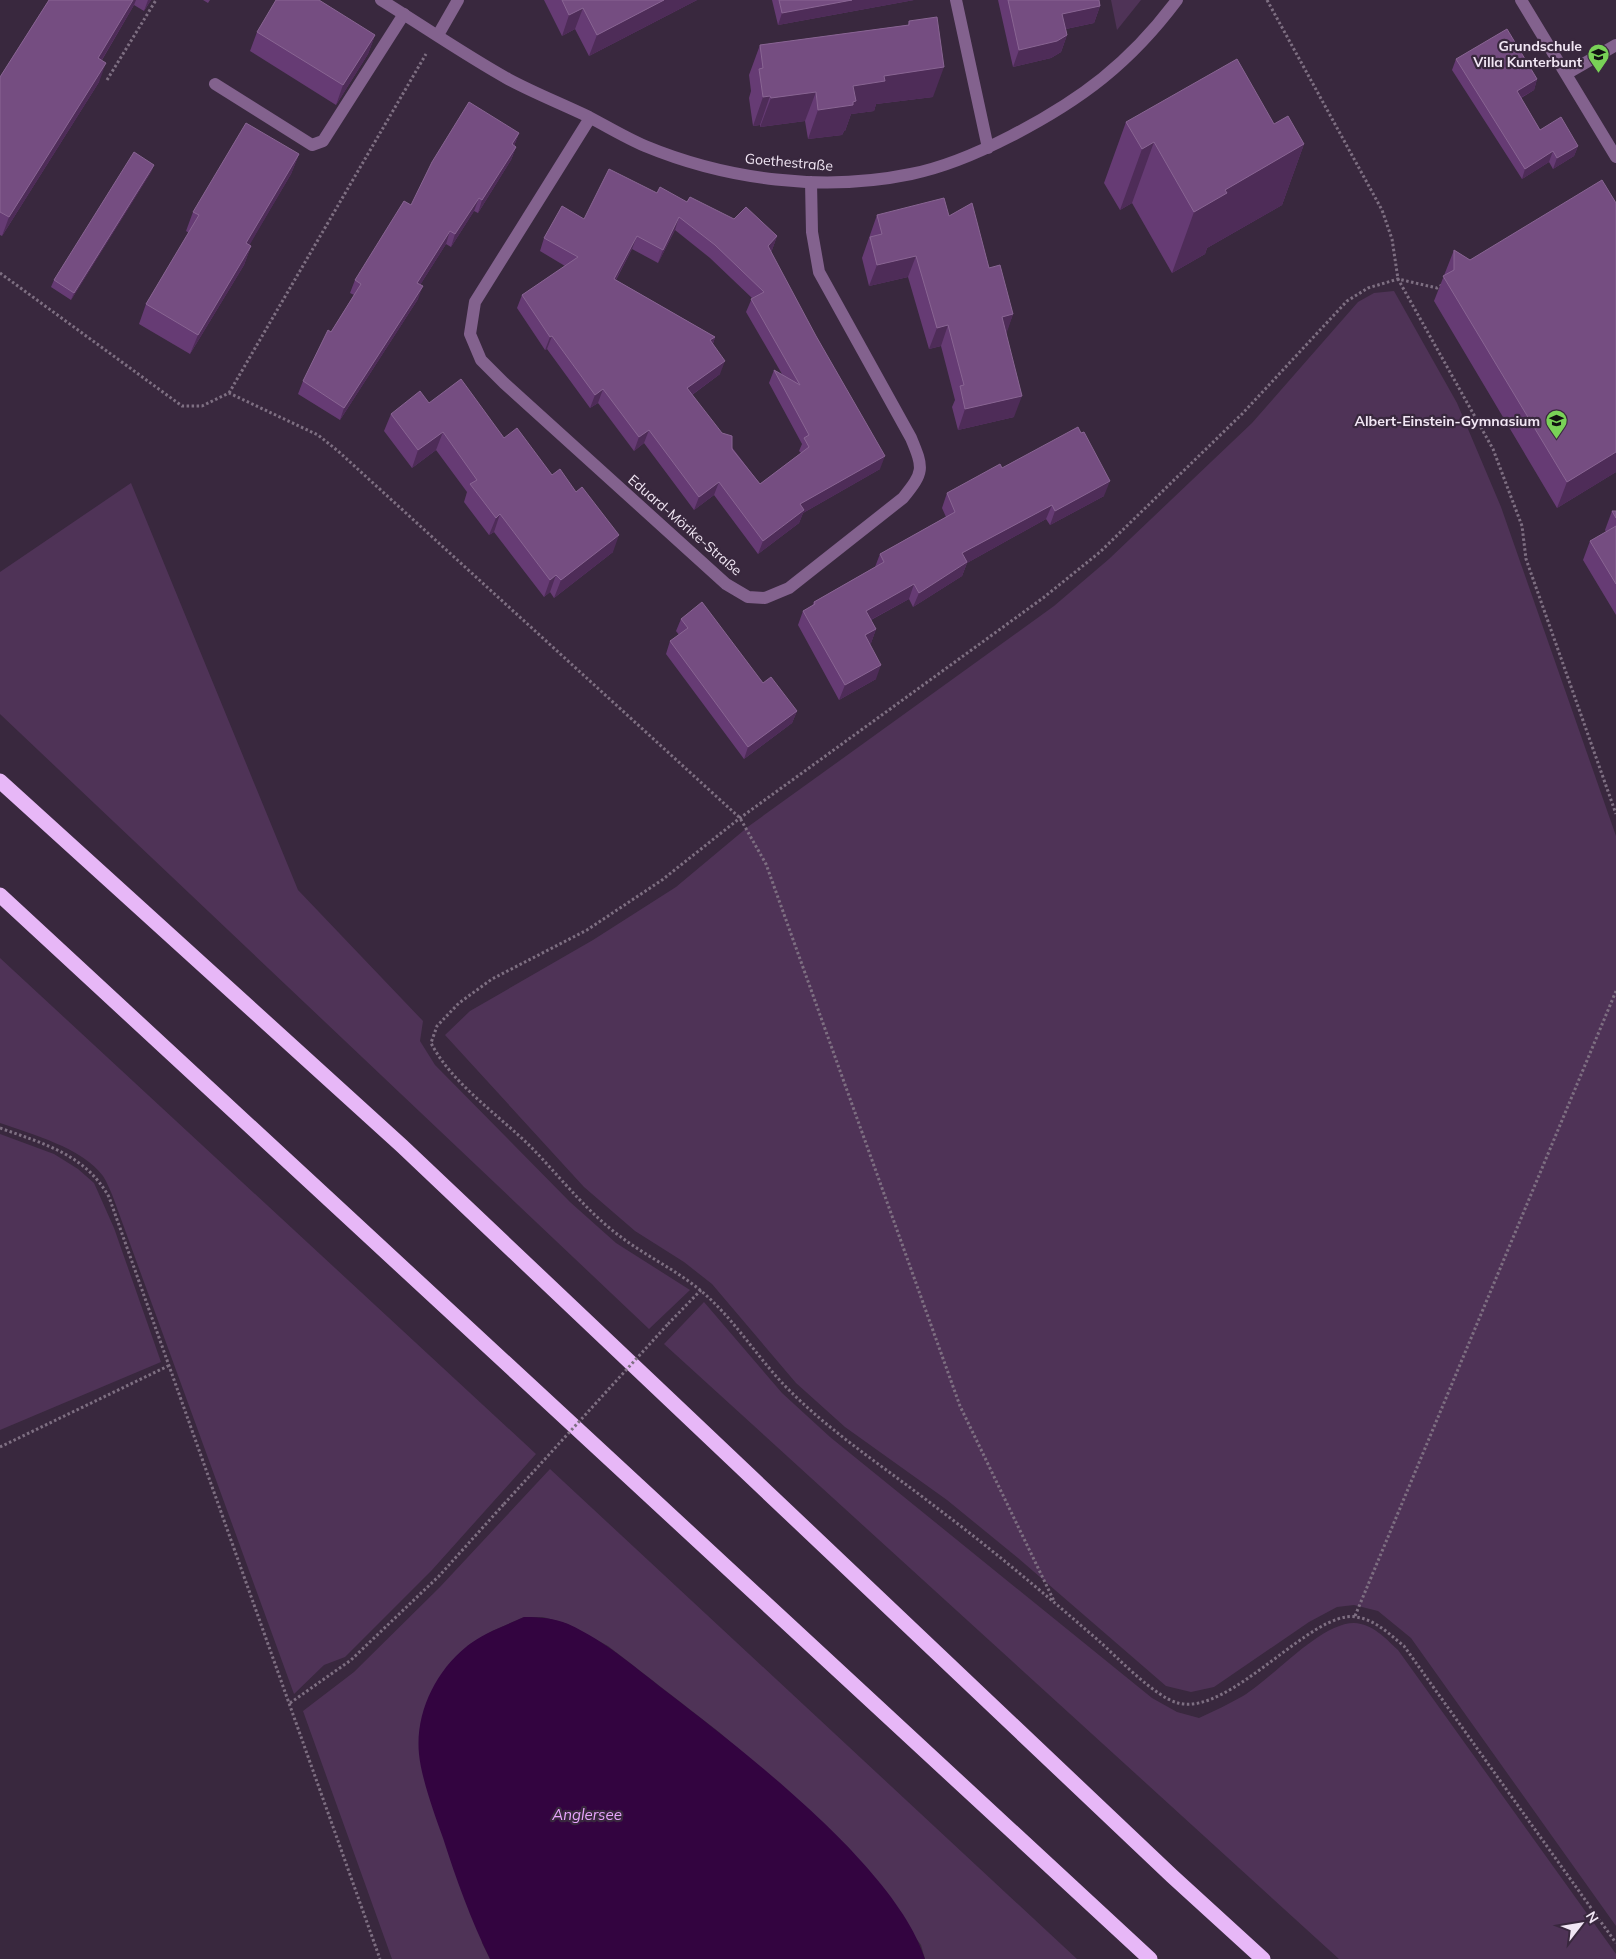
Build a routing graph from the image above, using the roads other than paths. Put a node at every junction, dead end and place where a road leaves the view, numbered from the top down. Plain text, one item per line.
1 (381, 0) edge
2 (458, 0) edge
3 (956, 0) edge
4 (1177, 0) edge
5 (1521, 0) edge
6 (404, 14) junction
7 (438, 35) junction
8 (1616, 45) edge
9 (1566, 74) junction
10 (215, 84) dead end
11 (590, 118) junction
12 (988, 148) junction
13 (1616, 157) edge
14 (811, 182) junction
15 (0, 781) edge
16 (0, 896) edge
17 (1150, 1959) edge
18 (1263, 1959) edge

1 - 6 street, Goethestraße
2 - 7 street
3 - 12 street
4 - 12 street, Goethestraße
5 - 9 street
6 - 7 street, Goethestraße
6 - 10 street
7 - 11 street, Goethestraße
8 - 9 street
9 - 13 street
11 - 14 street, Goethestraße
11 - 14 street, Eduard-Mörike-Straße
12 - 14 street, Goethestraße
15 - 18 highway
16 - 17 highway

